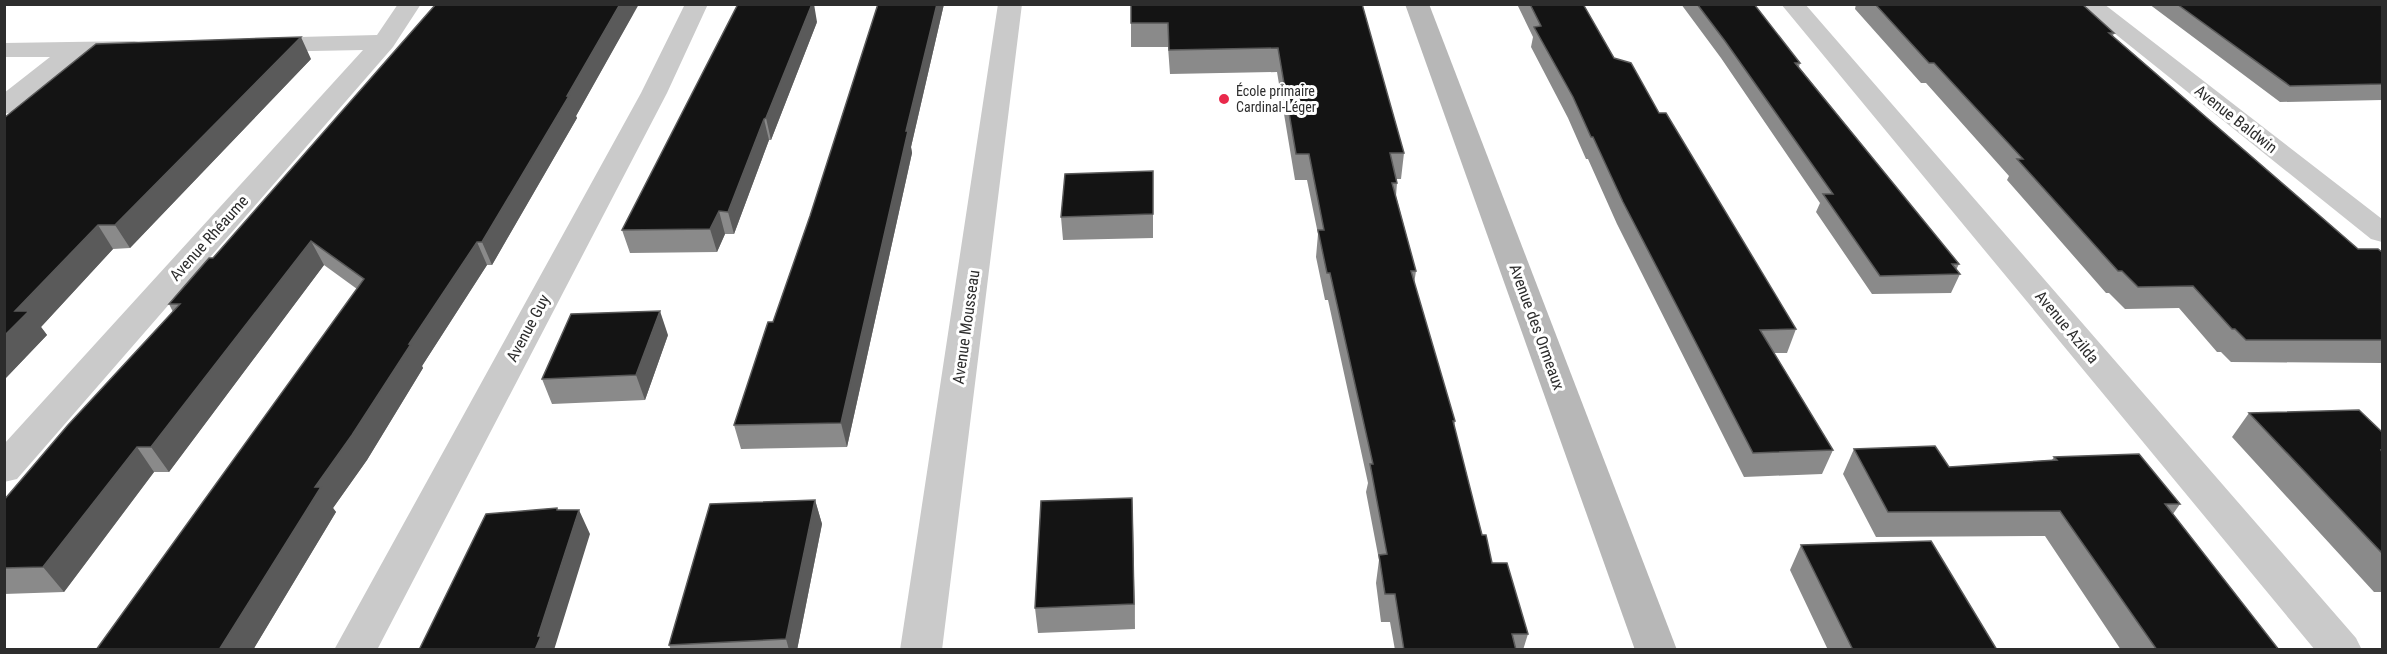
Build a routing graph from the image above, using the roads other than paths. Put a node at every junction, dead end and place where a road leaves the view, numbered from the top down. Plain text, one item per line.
1 (410, 4) edge
2 (698, 4) edge
3 (1010, 4) edge
4 (1418, 4) edge
5 (1792, 4) edge
6 (2089, 4) edge
7 (384, 42) junction
8 (231, 45) edge
9 (162, 47) edge
10 (75, 49) junction
11 (4, 50) edge
12 (4, 106) edge
13 (2382, 233) edge
14 (4, 469) edge
15 (355, 650) edge
16 (921, 650) edge
17 (1656, 650) edge
18 (2341, 650) edge

1 - 7 street, Avenue Rhéaume
2 - 15 street, Avenue Guy
3 - 16 street, Avenue Mousseau
4 - 17 street, Avenue des Ormeaux
5 - 18 street, Avenue Azilda
6 - 13 street, Avenue Baldwin
7 - 8 street
7 - 14 street, Avenue Rhéaume
9 - 10 street
10 - 11 street
10 - 12 street

